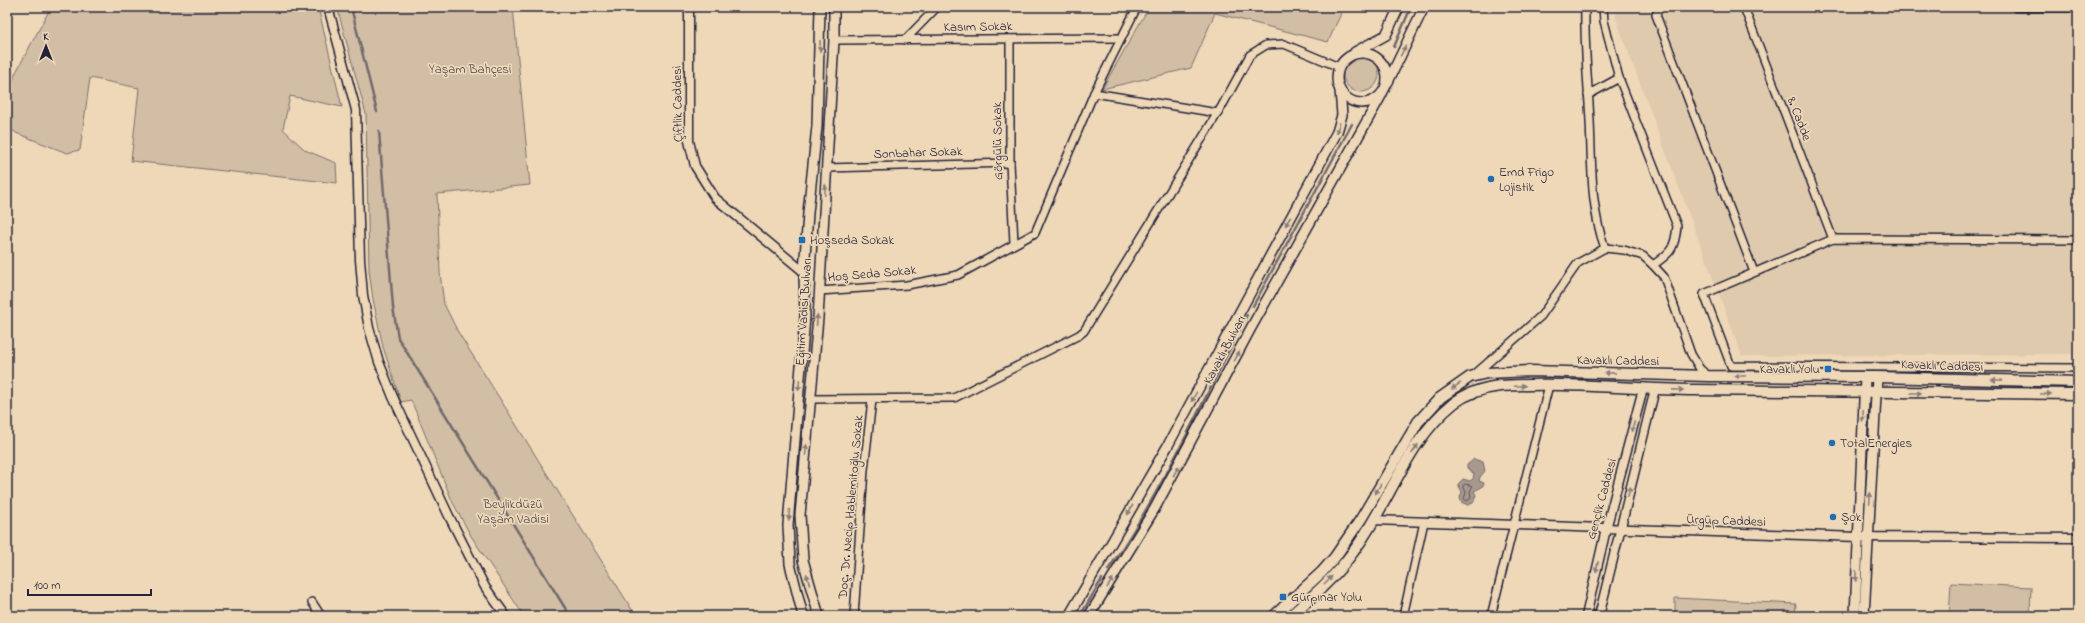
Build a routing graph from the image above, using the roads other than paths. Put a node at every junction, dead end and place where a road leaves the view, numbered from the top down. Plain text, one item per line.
1 (328, 7) edge
2 (689, 7) edge
3 (820, 7) edge
4 (834, 7) edge
5 (937, 7) edge
6 (1137, 7) edge
7 (1399, 7) edge
8 (1424, 7) edge
9 (1585, 7) edge
10 (1603, 7) edge
11 (1659, 7) edge
12 (1746, 7) edge
13 (2016, 7) edge
14 (2078, 7) edge
15 (1121, 38) junction
16 (1010, 39) junction
17 (834, 40) junction
18 (906, 40) junction
19 (1353, 54) junction
20 (1339, 67) junction
21 (1619, 78) junction
22 (1340, 90) junction
23 (1384, 90) junction
24 (1094, 93) junction
25 (1588, 95) junction
26 (1218, 113) junction
27 (1010, 163) junction
28 (826, 168) junction
29 (1833, 239) junction
30 (2078, 240) edge
31 (1014, 243) junction
32 (1604, 248) junction
33 (1653, 264) junction
34 (804, 272) junction
35 (1754, 272) junction
36 (805, 290) junction
37 (819, 290) junction
38 (2078, 368) edge
39 (1708, 376) junction
40 (1470, 377) junction
41 (1866, 377) junction
42 (1877, 377) junction
43 (2078, 382) edge
44 (1549, 385) junction
45 (1643, 389) junction
46 (1656, 389) junction
47 (1864, 393) junction
48 (1877, 393) junction
49 (2078, 394) edge
50 (811, 399) junction
51 (872, 400) junction
52 (1373, 520) junction
53 (1424, 522) junction
54 (1514, 525) junction
55 (1606, 529) junction
56 (1620, 529) junction
57 (1858, 537) junction
58 (1868, 537) junction
59 (2078, 538) edge
60 (312, 602) dead end
61 (321, 616) edge
62 (506, 616) edge
63 (804, 616) edge
64 (819, 616) edge
65 (854, 616) edge
66 (1069, 616) edge
67 (1089, 616) edge
68 (1274, 616) edge
69 (1290, 616) edge
70 (1403, 616) edge
71 (1491, 616) edge
72 (1586, 616) edge
73 (1599, 616) edge
74 (1855, 616) edge
75 (1864, 616) edge

1 - 62 street
2 - 34 street, Çiftlik Caddesi
3 -> 34 main road, Eğitim Vadisi Bulvarı
4 - 17 main road, Eğitim Vadisi Bulvarı
5 - 18 street
6 - 15 street, Hoş Seda Sokak
7 - 19 main road
23 -> 8 main road, Kavaklı Bulvarı
9 - 25 street
10 - 21 street
11 - 35 street
12 - 29 street, 8. Cadde
13 - 14 street
15 - 16 street, Kasım Sokak
15 - 24 street, Hoş Seda Sokak
16 - 18 street, Kasım Sokak
16 - 27 street, Görgülü Sokak
17 - 18 street, Kasım Sokak
17 - 28 main road, Eğitim Vadisi Bulvarı
19 - 20 main road
19 - 23 main road
20 - 22 main road, Kavaklı Bulvarı
20 - 26 street
21 - 25 street
21 - 33 street
22 - 23 main road
22 -> 66 main road, Kavaklı Bulvarı
67 -> 23 main road, Kavaklı Bulvarı
24 - 26 street
24 - 31 street, Hoş Seda Sokak
25 - 32 street
26 - 51 street
27 - 28 street, Sonbahar Sokak
27 - 31 street, Görgülü Sokak
37 -> 28 main road, Eğitim Vadisi Bulvarı
29 - 30 street
29 - 35 street
31 - 37 street, Hoş Seda Sokak
32 - 33 street
32 - 40 street
33 - 39 street
34 - 36 main road, Eğitim Vadisi Bulvarı
35 - 38 street
36 - 37 main road
36 -> 63 main road, Eğitim Vadisi Bulvarı
50 -> 37 main road, Eğitim Vadisi Bulvarı
39 -> 40 main road, Kavaklı Caddesi
41 -> 39 main road, Kavaklı Caddesi
40 -> 68 main road, Kavaklı Caddesi
41 - 42 main road, Kavaklı Caddesi
41 - 47 main road
43 -> 42 main road, Kavaklı Caddesi
42 - 48 main road
44 - 45 main road, Kavaklı Caddesi
52 -> 44 main road, Kavaklı Caddesi
44 - 54 street
45 - 46 main road, Kavaklı Caddesi
45 -> 55 street, Gençlik Caddesi
46 -> 47 main road, Kavaklı Caddesi
56 -> 46 street, Gençlik Caddesi
47 - 48 main road, Kavaklı Caddesi
47 -> 57 main road
48 -> 49 main road, Kavaklı Caddesi
58 -> 48 main road
50 - 51 street
64 -> 50 main road, Eğitim Vadisi Bulvarı
51 - 65 street, Doç. Dr. Necip Hablemitoğlu Sokak
52 - 53 street, Ürgüp Caddesi
69 -> 52 main road, Kavaklı Caddesi
53 - 54 street, Ürgüp Caddesi
53 - 70 street
54 - 55 street, Ürgüp Caddesi
54 - 71 street
55 - 56 street, Ürgüp Caddesi
55 -> 72 street, Gençlik Caddesi
56 - 57 street, Ürgüp Caddesi
56 - 73 street, Gençlik Caddesi
57 - 58 street, Ürgüp Caddesi
57 -> 74 main road
58 - 59 street, Ürgüp Caddesi
58 - 75 main road
60 - 61 street

